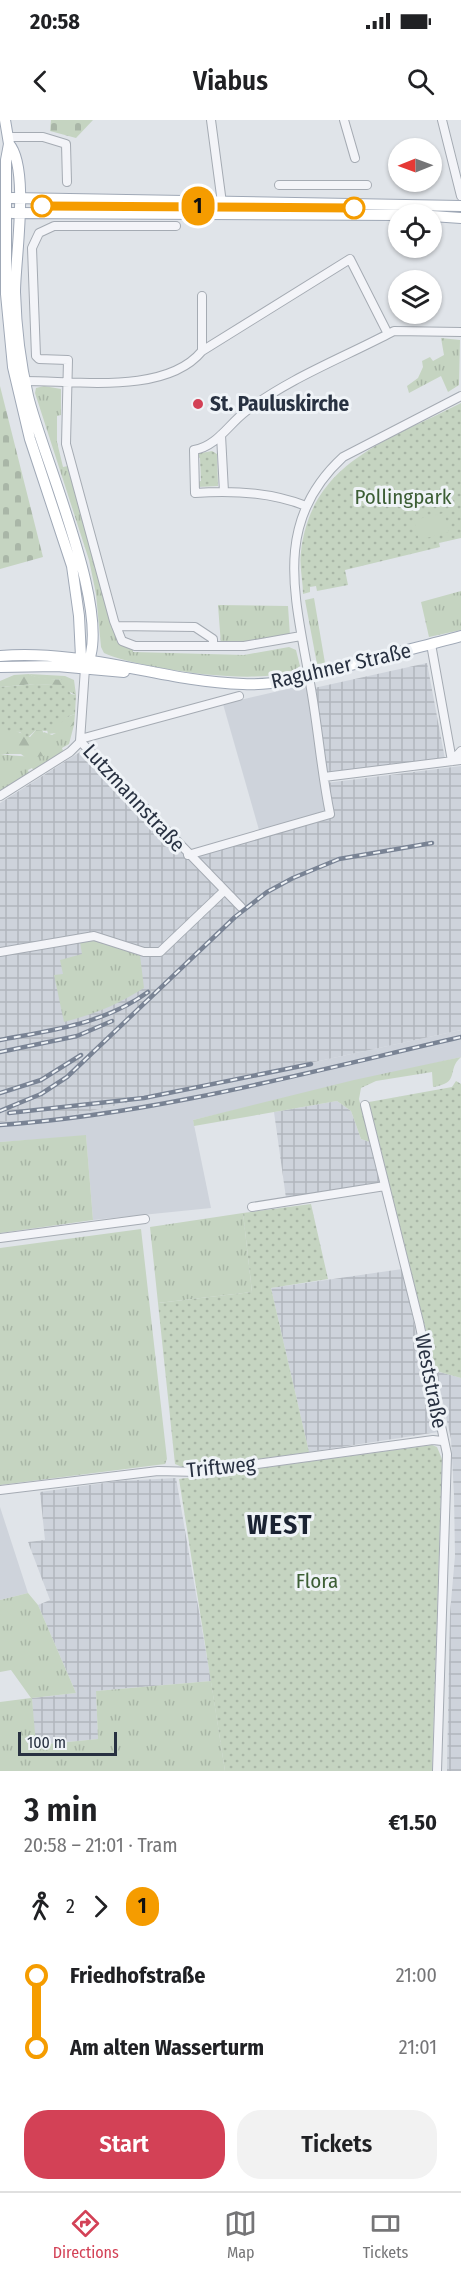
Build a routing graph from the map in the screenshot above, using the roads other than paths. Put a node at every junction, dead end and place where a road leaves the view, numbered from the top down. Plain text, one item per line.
1 (5, 120) edge
2 (211, 120) edge
3 (344, 120) edge
4 (442, 120) edge
5 (8, 141) junction
6 (355, 158) dead end
7 (67, 182) dead end
8 (279, 185) dead end
9 (367, 185) dead end
10 (461, 196) edge
11 (3, 198) edge
12 (19, 198) junction
13 (461, 206) edge
14 (223, 208) junction
15 (3, 212) edge
16 (19, 213) junction
17 (388, 215) edge
18 (442, 217) edge
19 (461, 218) edge
20 (176, 226) dead end
21 (7, 294) edge
22 (202, 296) dead end
23 (461, 332) edge
24 (388, 334) junction
25 (202, 351) junction
26 (20, 381) junction
27 (67, 381) junction
28 (461, 396) edge
29 (221, 435) junction
30 (224, 492) junction
31 (306, 506) junction
32 (116, 626) junction
33 (301, 636) junction
34 (461, 636) edge
35 (431, 644) junction
36 (213, 646) junction
37 (0, 656) edge
38 (86, 661) junction
39 (0, 667) edge
40 (309, 675) junction
41 (239, 696) dead end
42 (80, 741) junction
43 (461, 751) edge
44 (457, 761) edge
45 (324, 777) junction
46 (0, 796) edge
47 (188, 855) junction
48 (224, 891) junction
49 (241, 907) dead end
50 (0, 952) edge
51 (365, 1105) dead end
52 (385, 1186) junction
53 (252, 1207) dead end
54 (145, 1219) dead end
55 (0, 1238) edge
56 (442, 1442) junction
57 (0, 1490) edge
58 (437, 1771) edge

1 - 5 main road
2 - 14 street
3 - 6 street
4 - 10 street
5 - 7 street
5 - 11 main road
5 - 12 main road
8 - 9 street
11 - 12 main road
11 - 15 main road
12 - 14 main road
12 - 16 main road
13 - 14 main road
14 - 16 main road
14 - 17 main road
15 - 16 main road
15 - 21 main road
16 - 21 main road
18 - 19 main road
20 - 27 street
21 - 26 main road
22 - 25 street
23 - 24 street
24 - 25 street
24 - 29 street
25 - 27 street
26 - 27 street
26 - 38 main road
27 - 32 street, Raguhner Straße
28 - 31 street
29 - 30 street
29 - 30 street
30 - 31 street
31 - 33 street
32 - 36 street
32 - 36 street, Raguhner Straße
33 - 36 street, Raguhner Straße
33 - 40 street
34 - 35 main road, Raguhner Straße
35 - 40 main road, Raguhner Straße
35 - 44 street
37 - 38 main road
38 - 39 main road
38 - 40 main road, Raguhner Straße
38 - 42 street, Lutzmannstraße
40 - 45 street
41 - 42 street
42 - 46 street
42 - 47 street, Lutzmannstraße
43 - 44 street
44 - 45 street
45 - 47 street
47 - 48 street, Lutzmannstraße
48 - 49 street, Lutzmannstraße
48 - 50 street
51 - 52 street, Weststraße
52 - 53 street
52 - 56 street, Weststraße
54 - 55 street
56 - 57 street, Triftweg
56 - 58 street, Weststraße

